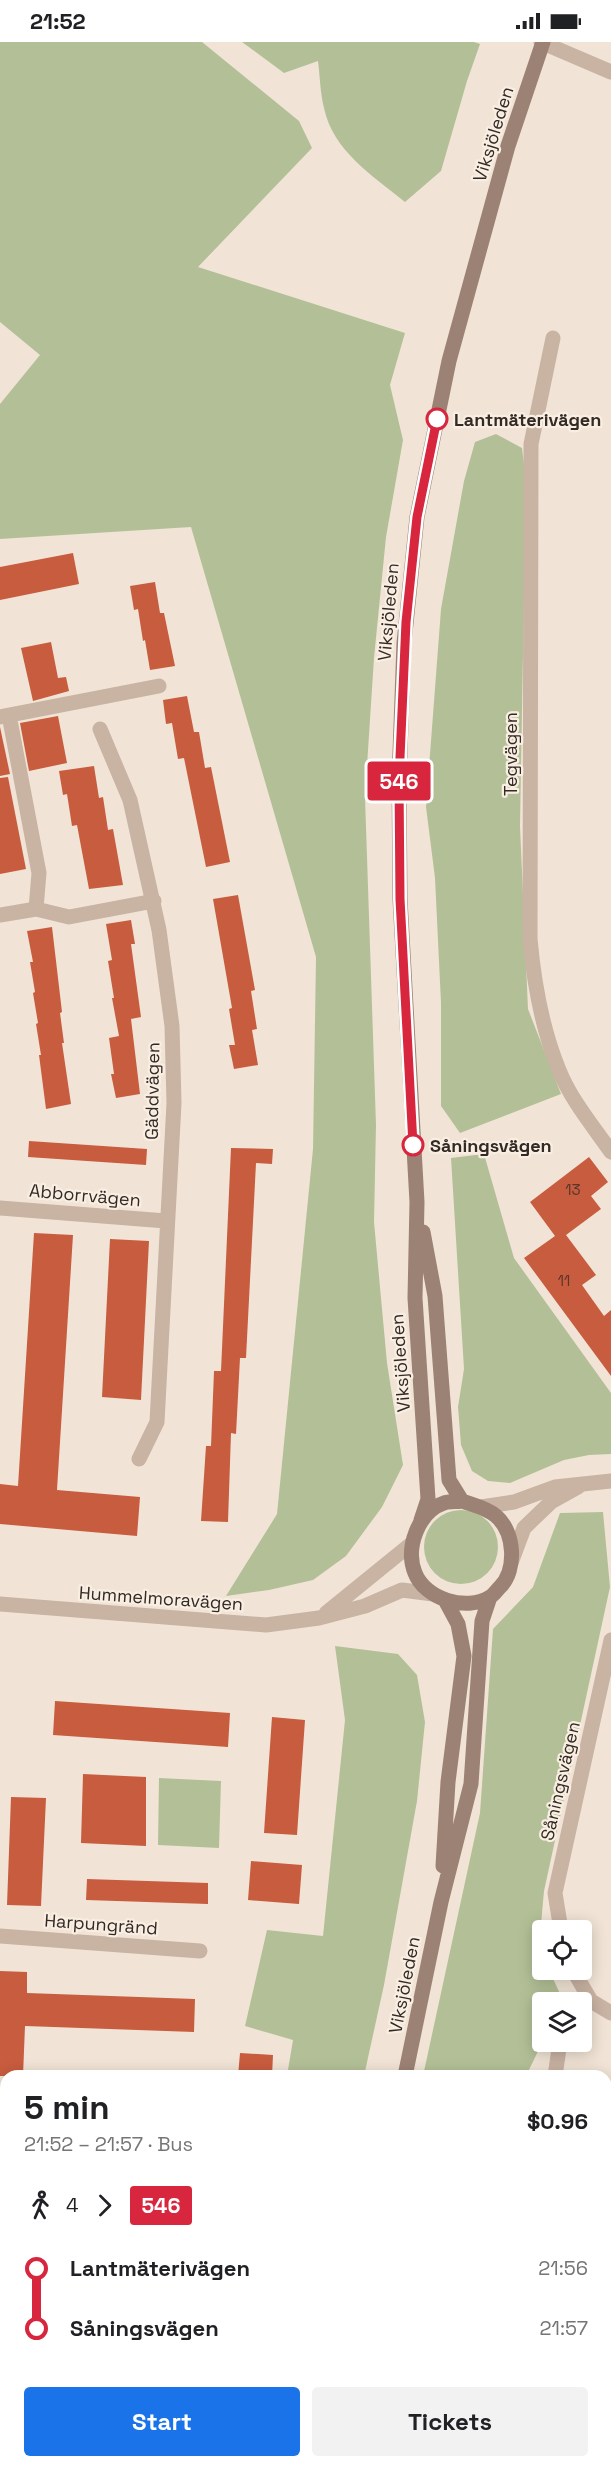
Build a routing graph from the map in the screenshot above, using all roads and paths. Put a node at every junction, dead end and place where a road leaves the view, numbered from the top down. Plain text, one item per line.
1 (542, 42) edge
2 (611, 72) edge
3 (553, 338) dead end
4 (159, 686) dead end
5 (5, 716) edge
6 (100, 729) dead end
7 (153, 902) junction
8 (36, 909) junction
9 (0, 915) edge
10 (611, 1152) edge
11 (417, 1202) junction
12 (0, 1208) edge
13 (166, 1221) junction
14 (139, 1459) dead end
15 (611, 1481) edge
16 (582, 1485) junction
17 (462, 1502) junction
18 (481, 1508) junction
19 (421, 1521) junction
20 (411, 1544) junction
21 (512, 1560) junction
22 (440, 1597) junction
23 (490, 1597) junction
24 (0, 1604) edge
25 (319, 1618) junction
26 (611, 1640) edge
27 (441, 1902) junction
28 (559, 1920) edge
29 (0, 1936) edge
30 (200, 1951) dead end
31 (592, 2007) edge
32 (611, 2013) edge
33 (559, 2052) edge
34 (406, 2070) edge
35 (556, 2070) edge

1 - 2 street
1 - 11 main road, Viksjöleden
3 - 10 street, Tegvägen
4 - 5 street
5 - 8 street
6 - 7 street, Gäddvägen
7 - 8 street
7 - 13 street, Gäddvägen
8 - 9 street
11 - 17 main road, Viksjöleden
11 - 19 main road, Viksjöleden
12 - 13 street, Abborrvägen
13 - 14 street, Gäddvägen
15 - 16 street
16 - 18 street
16 - 21 street
17 - 18 main road
17 - 19 main road
18 - 21 main road
19 - 20 main road
20 - 22 main road
20 - 25 street
21 - 23 main road
22 - 23 main road
22 - 25 street, Hummelmoravägen
22 - 27 main road, Viksjöleden
23 - 27 main road, Viksjöleden
24 - 25 street, Hummelmoravägen
26 - 28 street, Såningsvägen
27 - 34 main road, Viksjöleden
29 - 30 street, Harpungränd
31 - 32 street
33 - 35 street

